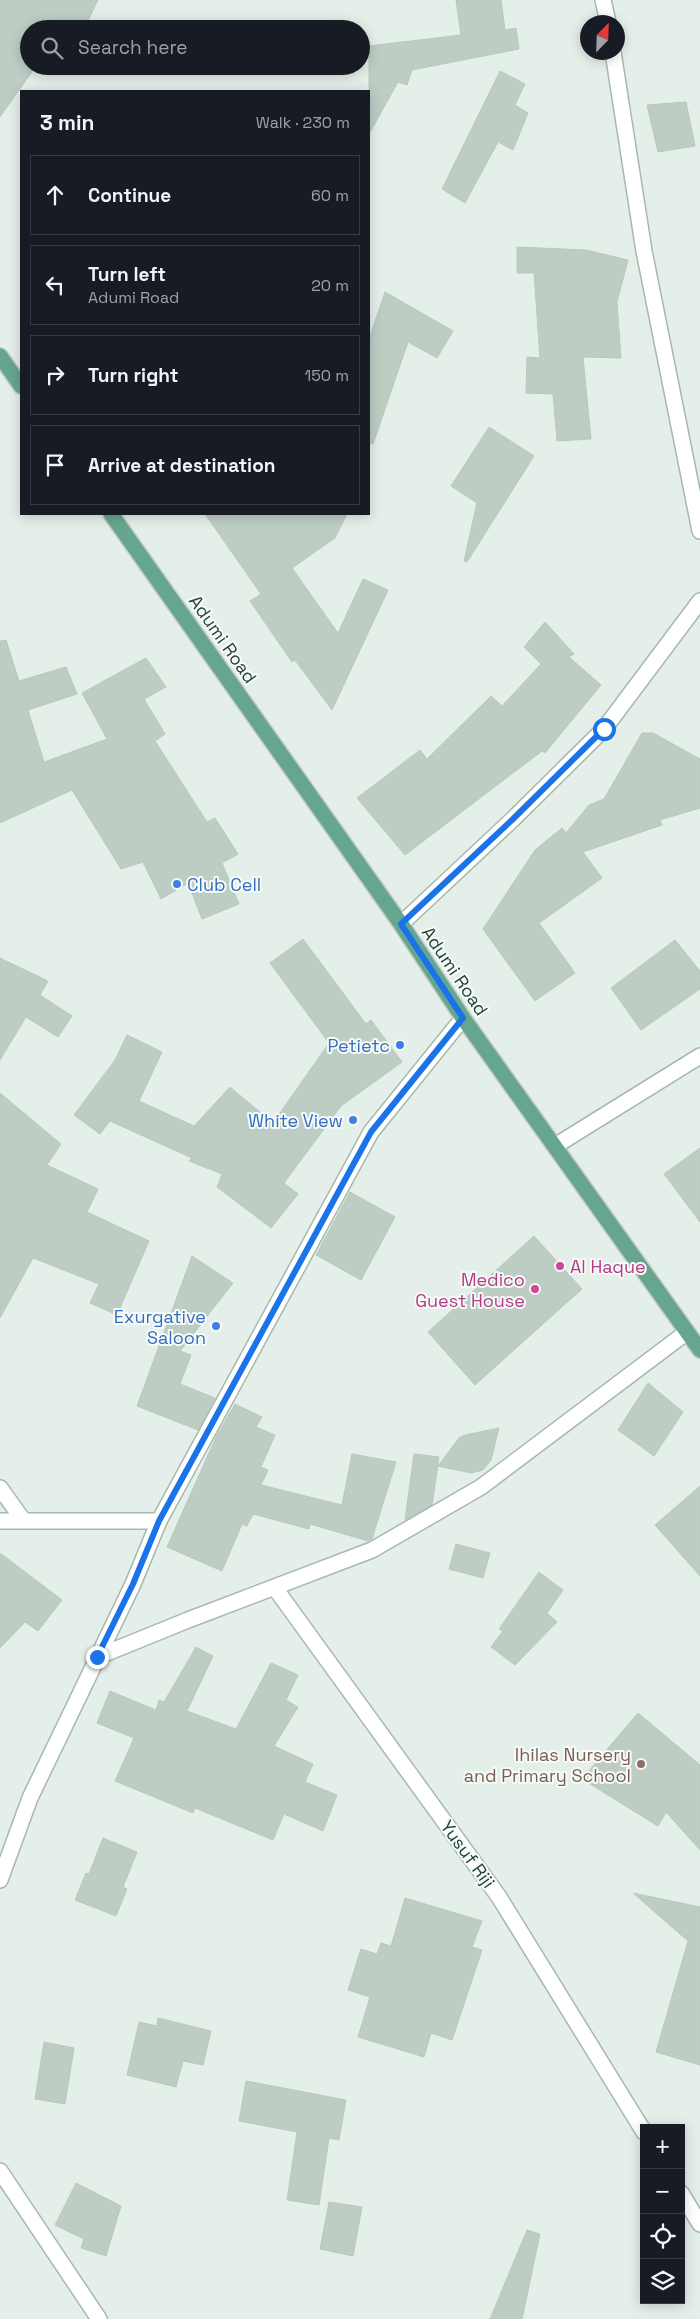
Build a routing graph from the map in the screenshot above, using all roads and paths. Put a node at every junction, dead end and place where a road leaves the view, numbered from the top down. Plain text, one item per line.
1 (603, 0) edge
2 (606, 15) edge
3 (614, 60) edge
4 (0, 356) edge
5 (20, 385) edge
6 (112, 515) edge
7 (700, 532) edge
8 (700, 601) edge
9 (401, 924) junction
10 (463, 1018) junction
11 (700, 1056) edge
12 (555, 1146) junction
13 (687, 1332) junction
14 (700, 1350) edge
15 (0, 1488) edge
16 (23, 1520) junction
17 (0, 1521) edge
18 (159, 1521) junction
19 (274, 1588) junction
20 (97, 1657) junction
21 (0, 1880) edge
22 (640, 2126) edge
23 (0, 2171) edge
24 (685, 2200) edge
25 (700, 2224) edge
26 (99, 2319) edge

1 - 2 street
3 - 7 street
4 - 5 main road
6 - 9 main road, Adumi Road
8 - 9 street
9 - 10 main road, Adumi Road
10 - 12 main road, Adumi Road
10 - 18 street
11 - 12 street
12 - 13 main road, Adumi Road
13 - 14 main road, Adumi Road
13 - 19 street
15 - 16 street
16 - 17 street
16 - 18 street
18 - 20 street
19 - 20 street
19 - 22 street, Yusuf Riji
20 - 21 street
23 - 26 street
24 - 25 street

